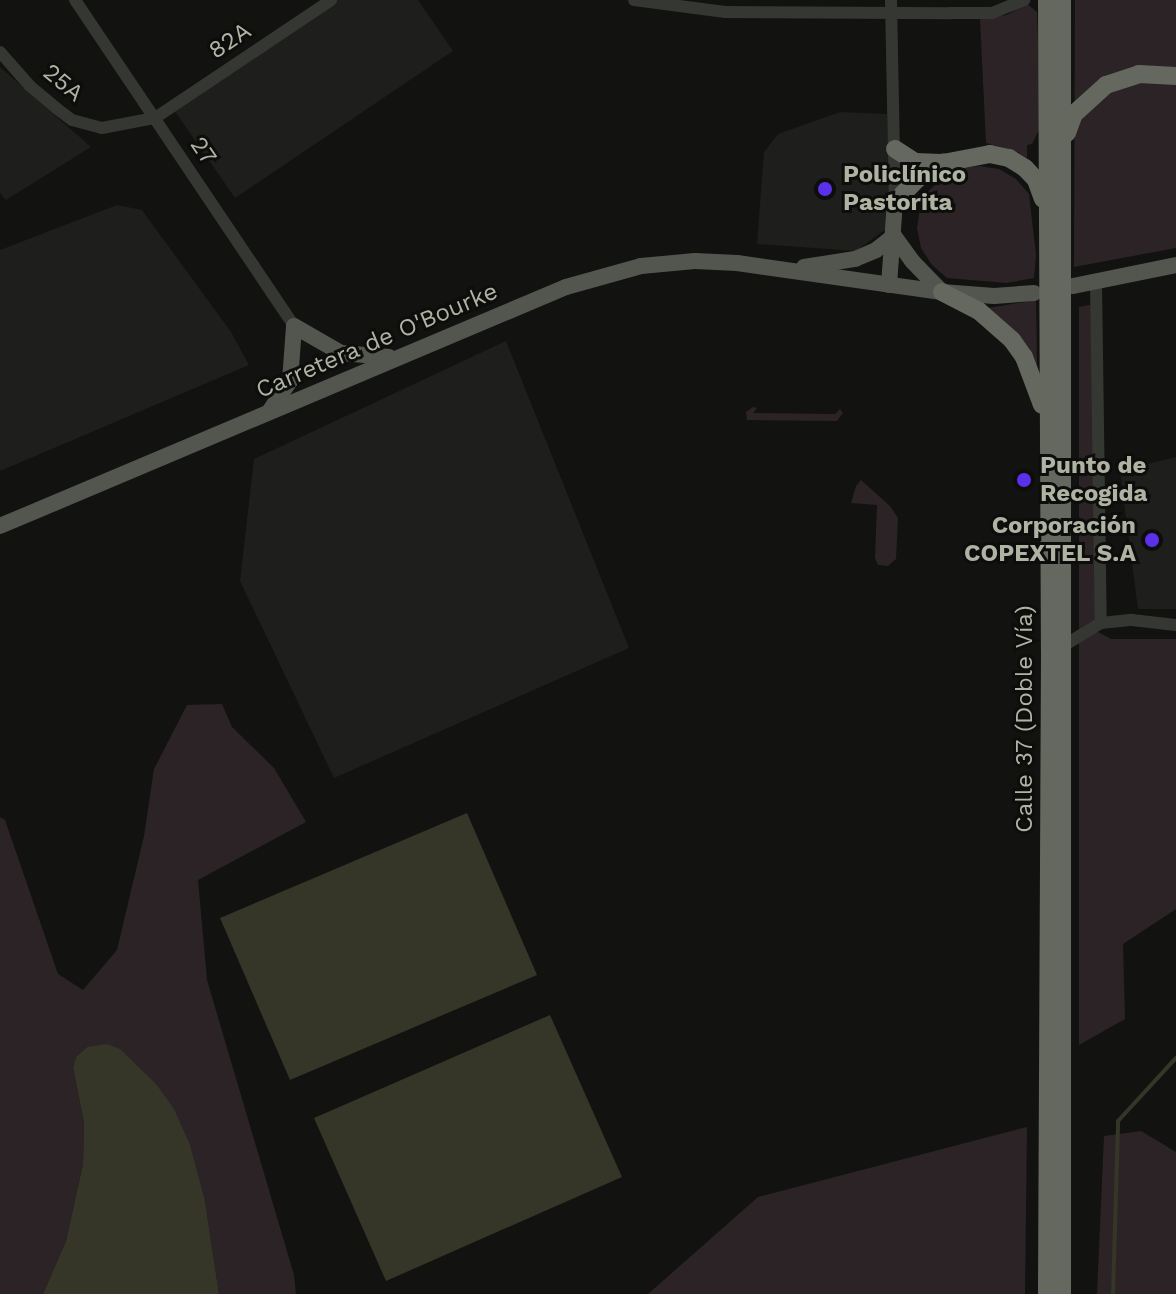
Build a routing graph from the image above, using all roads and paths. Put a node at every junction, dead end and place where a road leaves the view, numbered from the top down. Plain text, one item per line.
1 (75, 0) edge
2 (331, 0) edge
3 (634, 0) edge
4 (817, 0) edge
5 (1024, 0) edge
6 (1059, 1) edge
7 (891, 6) edge
8 (829, 13) junction
9 (0, 52) edge
10 (1176, 76) edge
11 (155, 118) junction
12 (1063, 147) junction
13 (895, 149) junction
14 (943, 163) junction
15 (895, 202) junction
16 (1046, 209) junction
17 (894, 236) junction
18 (1176, 265) edge
19 (787, 270) junction
20 (1096, 282) junction
21 (889, 285) junction
22 (1073, 286) dead end
23 (942, 292) junction
24 (1034, 293) dead end
25 (294, 326) junction
26 (341, 353) junction
27 (403, 357) junction
28 (293, 368) junction
29 (330, 386) junction
30 (268, 413) junction
31 (1047, 418) junction
32 (0, 526) edge
33 (1101, 623) junction
34 (1176, 625) edge
35 (1063, 646) junction
36 (1047, 1294) edge
37 (1062, 1294) edge

1 - 11 street, 27
2 - 11 street, 82A
3 - 8 street
4 - 8 street
5 - 7 street
6 - 12 highway, Calle 37 (Doble Vía)
6 - 16 highway, Calle 37 (Doble Vía)
7 - 8 street
7 - 13 street
9 - 11 street, 25A
10 - 12 highway
11 - 25 street, 27
12 - 35 highway, Calle 37 (Doble Vía)
13 - 14 highway
13 - 15 street
14 - 15 highway
14 - 16 highway
15 - 17 main road
16 - 31 highway, Calle 37 (Doble Vía)
17 - 19 main road
17 - 21 main road
17 - 23 main road
18 - 20 main road
19 - 21 main road
19 - 27 main road, Carretera de O'Bourke
20 - 22 main road
20 - 33 street
21 - 23 main road
23 - 24 main road
23 - 31 highway
25 - 26 main road
25 - 28 main road
26 - 27 main road
26 - 29 main road
27 - 29 main road, Carretera de O'Bourke
28 - 29 main road
28 - 30 main road
29 - 30 main road, Carretera de O'Bourke
30 - 32 main road, Carretera de O'Bourke
31 - 36 highway, Calle 37 (Doble Vía)
33 - 34 street
33 - 35 street
35 - 37 highway, Calle 37 (Doble Vía)

